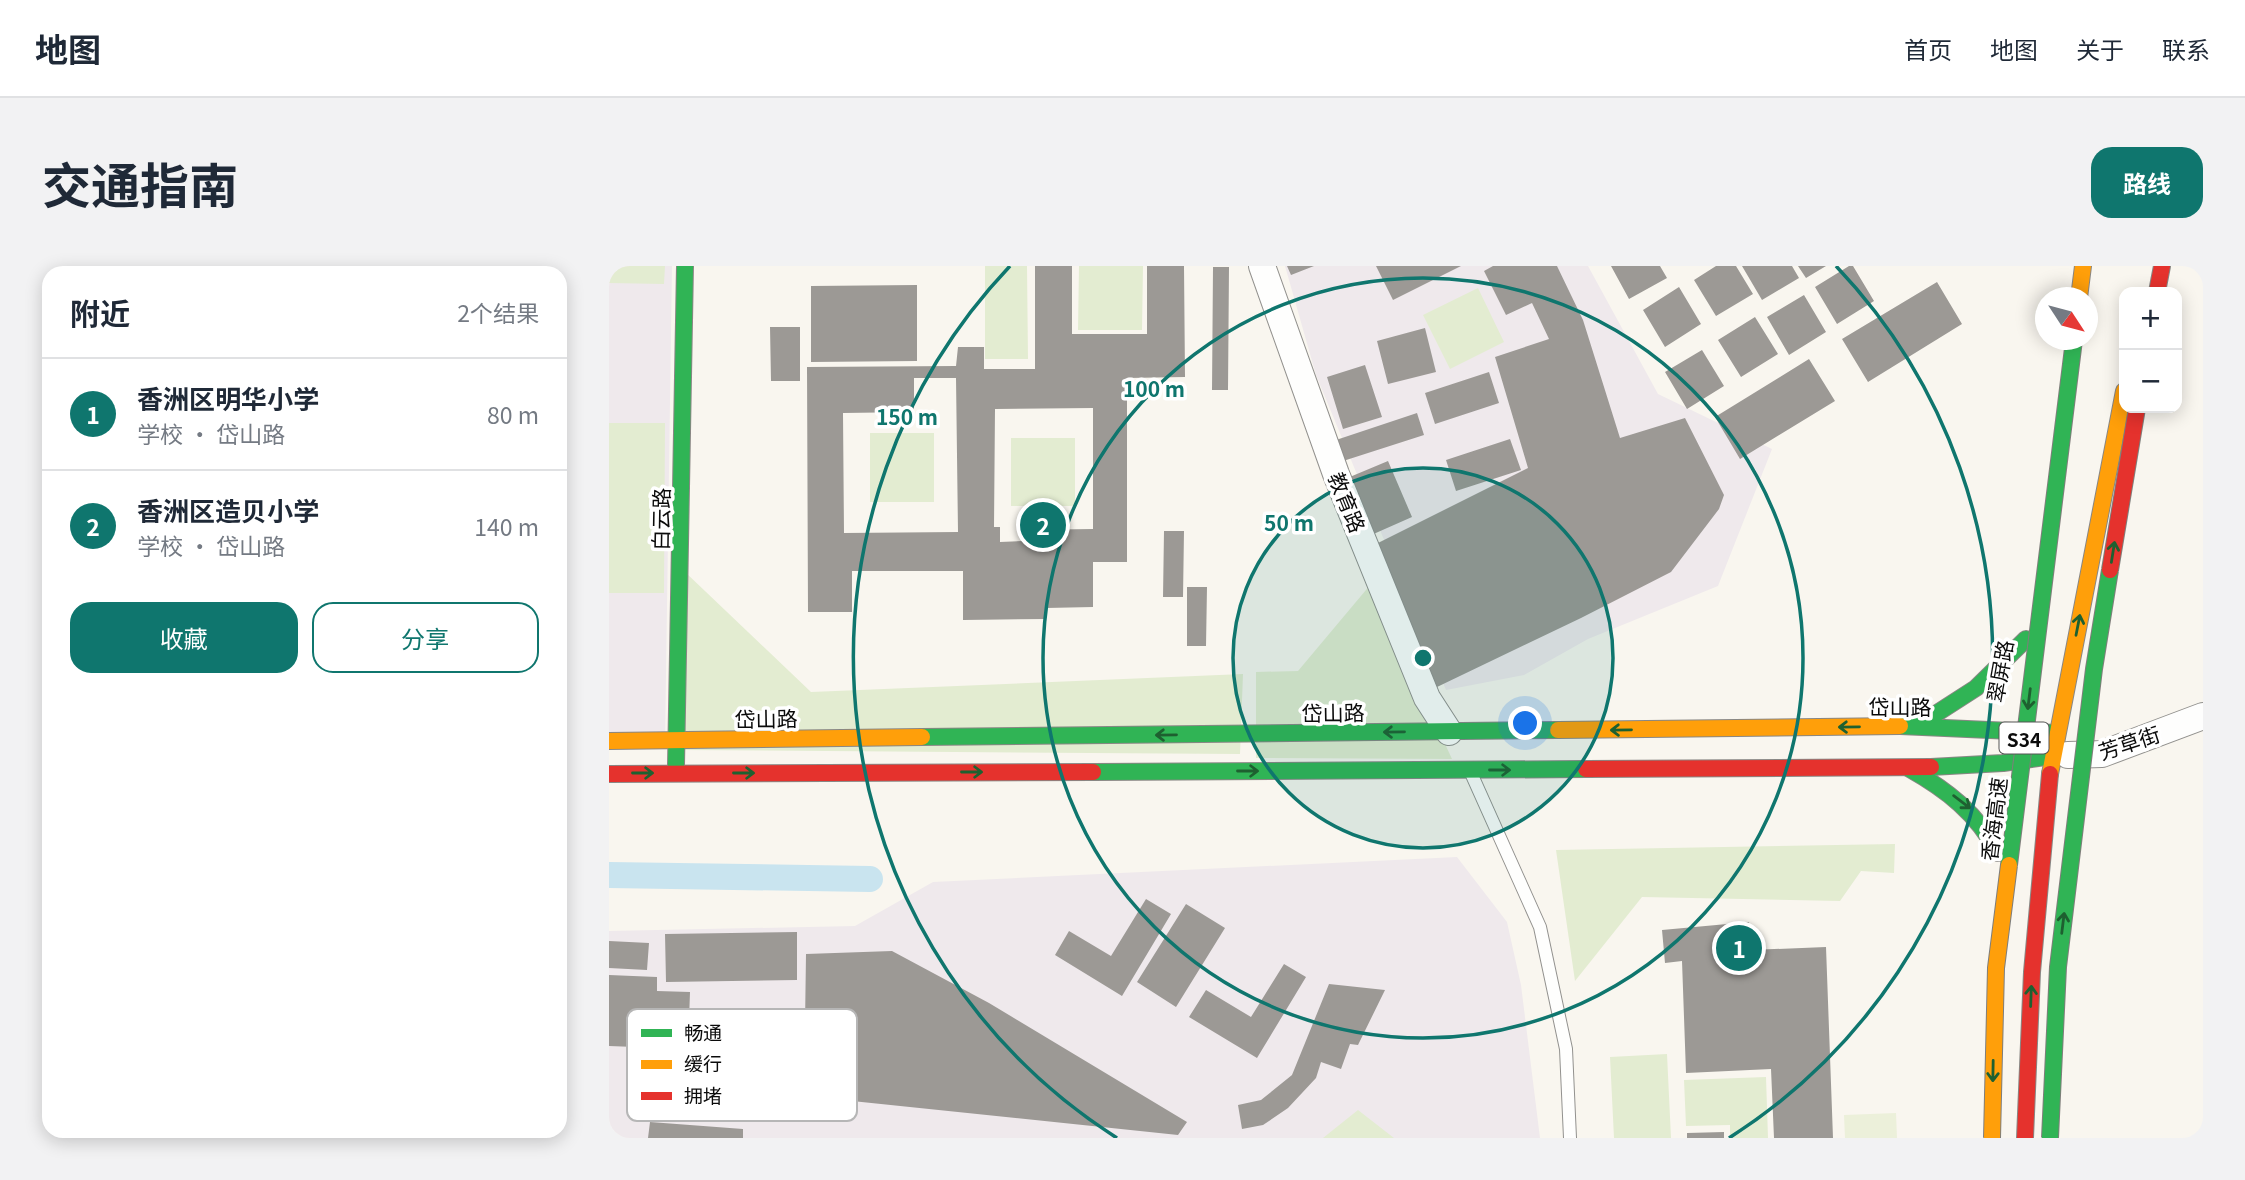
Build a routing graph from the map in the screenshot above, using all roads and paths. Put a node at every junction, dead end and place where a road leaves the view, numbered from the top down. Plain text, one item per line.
1 (685, 266) edge
2 (1262, 266) edge
3 (2083, 266) edge
4 (2092, 266) edge
5 (2149, 266) edge
6 (2162, 266) edge
7 (2080, 287) edge
8 (2088, 287) edge
9 (2145, 287) edge
10 (2158, 287) edge
11 (2074, 350) edge
12 (2075, 350) edge
13 (2120, 413) edge
14 (2136, 413) edge
15 (2026, 639) junction
16 (2203, 716) edge
17 (1917, 726) junction
18 (2009, 730) junction
19 (1449, 732) junction
20 (677, 740) junction
21 (609, 741) edge
22 (2055, 744) junction
23 (1908, 768) junction
24 (1469, 770) junction
25 (676, 773) junction
26 (609, 774) edge
27 (2002, 776) junction
28 (1998, 853) junction
29 (1975, 1111) dead end
30 (1570, 1138) edge
31 (1992, 1138) edge
32 (2025, 1138) edge
33 (2050, 1138) edge

1 - 20 main road, 白云路
2 - 19 street, 教育路
3 - 7 main road
4 - 8 main road
5 - 9 main road
6 - 10 main road
11 - 15 main road, 翠屏路
12 -> 31 main road, 香海高速 / S34, bridge
22 -> 13 main road
33 -> 14 main road, bridge
15 - 17 main road
15 - 18 main road, 翠屏路
16 - 22 street, 芳草街
17 - 18 main road, 岱山路
17 -> 19 main road, 岱山路
18 - 22 main road, 岱山路
18 - 27 main road, 翠屏路
19 -> 20 main road, 岱山路
20 - 21 main road, 岱山路
20 - 25 main road, 白云路
22 - 27 main road
32 -> 22 main road
24 -> 23 main road
23 - 27 main road
23 -> 28 main road
25 -> 24 main road
24 - 30 lane
26 -> 25 main road
27 - 28 main road, 翠屏路
28 - 29 main road, 翠屏路

